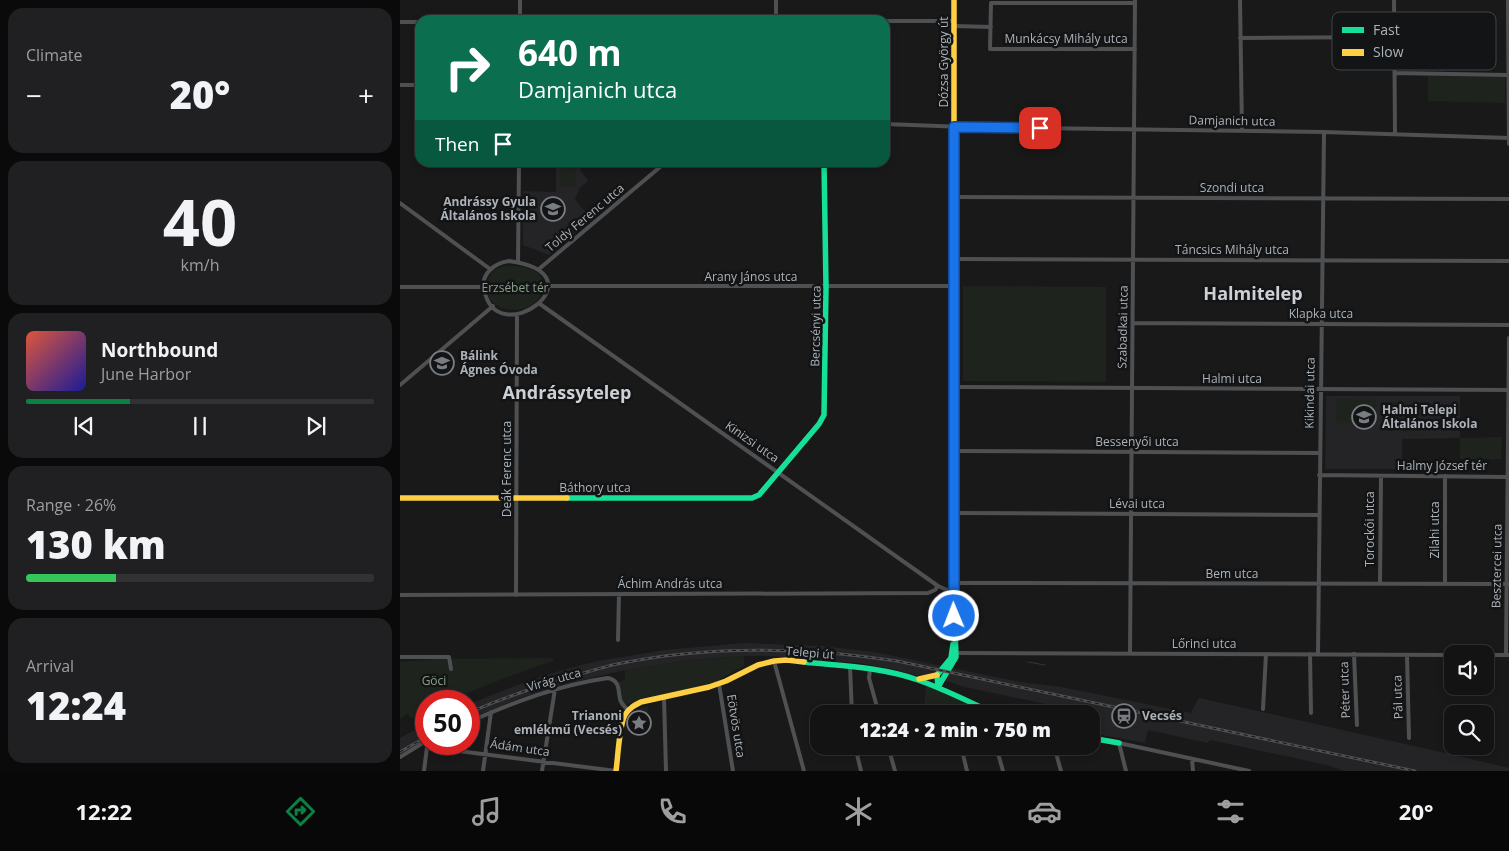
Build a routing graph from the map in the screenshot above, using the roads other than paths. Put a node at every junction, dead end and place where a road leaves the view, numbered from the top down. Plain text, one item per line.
1 (520, 0) edge
2 (776, 0) edge
3 (954, 0) edge
4 (1240, 0) edge
5 (1508, 0) edge
6 (1135, 1) edge
7 (520, 15) edge
8 (776, 15) edge
9 (890, 21) edge
10 (400, 22) edge
11 (415, 22) edge
12 (954, 23) junction
13 (991, 27) junction
14 (1508, 35) edge
15 (1332, 37) edge
16 (1240, 38) junction
17 (1135, 49) junction
18 (1395, 70) edge
19 (1395, 73) junction
20 (1508, 75) junction
21 (400, 85) edge
22 (415, 85) edge
23 (890, 124) edge
24 (954, 127) junction
25 (1135, 129) junction
26 (1242, 130) junction
27 (1324, 132) junction
28 (1395, 134) junction
29 (1509, 138) edge
30 (1509, 144) edge
31 (518, 167) edge
32 (660, 167) edge
33 (824, 167) edge
34 (954, 197) junction
35 (1134, 197) junction
36 (1322, 198) junction
37 (1509, 200) edge
38 (400, 203) edge
39 (955, 259) junction
40 (1134, 260) junction
41 (1321, 261) junction
42 (1509, 261) edge
43 (518, 262) junction
44 (490, 269) junction
45 (539, 269) junction
46 (484, 286) junction
47 (548, 286) junction
48 (955, 286) junction
49 (400, 287) edge
50 (826, 287) junction
51 (540, 304) junction
52 (493, 306) junction
53 (517, 314) junction
54 (1133, 323) junction
55 (1320, 324) junction
56 (1509, 325) edge
57 (1509, 338) edge
58 (400, 385) edge
59 (954, 387) junction
60 (1132, 388) junction
61 (1320, 390) junction
62 (1508, 390) edge
63 (954, 451) junction
64 (1132, 452) junction
65 (1319, 453) junction
66 (1508, 454) edge
67 (779, 473) junction
68 (1319, 475) junction
69 (1381, 476) junction
70 (1445, 476) junction
71 (1508, 477) junction
72 (400, 498) edge
73 (516, 498) junction
74 (954, 513) junction
75 (1131, 514) junction
76 (1319, 515) junction
77 (1508, 516) edge
78 (954, 583) junction
79 (1131, 583) junction
80 (1380, 583) junction
81 (1318, 584) junction
82 (1445, 584) junction
83 (1508, 584) edge
84 (938, 586) junction
85 (954, 590) junction
86 (619, 594) junction
87 (400, 595) edge
88 (516, 595) junction
89 (955, 634) junction
90 (618, 640) dead end
91 (956, 653) junction
92 (1130, 653) junction
93 (1266, 654) junction
94 (1310, 654) junction
95 (1318, 654) junction
96 (1354, 654) junction
97 (1407, 655) junction
98 (1444, 655) edge
99 (1494, 655) edge
100 (1507, 655) edge
101 (400, 657) edge
102 (774, 661) junction
103 (850, 667) junction
104 (870, 669) junction
105 (451, 670) dead end
106 (937, 675) junction
107 (916, 679) junction
108 (719, 684) junction
109 (938, 687) junction
110 (555, 689) junction
111 (664, 697) junction
112 (852, 705) edge
113 (876, 705) edge
114 (975, 705) edge
115 (628, 710) junction
116 (1264, 710) dead end
117 (491, 712) junction
118 (1310, 713) dead end
119 (480, 717) edge
120 (1357, 725) dead end
121 (1409, 738) dead end
122 (1100, 740) edge
123 (1119, 744) junction
124 (415, 749) edge
125 (480, 753) edge
126 (486, 754) junction
127 (425, 755) edge
128 (857, 755) edge
129 (890, 755) edge
130 (964, 755) edge
131 (999, 755) edge
132 (1057, 755) edge
133 (400, 757) edge
134 (1192, 759) junction
135 (544, 762) junction
136 (424, 771) edge
137 (483, 771) edge
138 (542, 771) edge
139 (616, 771) edge
140 (666, 771) edge
141 (733, 771) edge
142 (804, 771) edge
143 (861, 771) edge
144 (894, 771) edge
145 (968, 771) edge
146 (1003, 771) edge
147 (1061, 771) edge
148 (1126, 771) edge
149 (1194, 771) edge
150 (1249, 771) edge

1 - 7 street
2 - 8 street
3 - 12 main road, Dózsa György út
4 - 16 street
5 - 14 street
6 - 13 street
6 - 17 street, Szabadkai utca
9 - 12 street
10 - 11 street
12 - 13 street
12 - 24 main road, Dózsa György út
13 - 17 street, Munkácsy Mihály utca
14 - 20 street
15 - 16 street
16 - 26 street
17 - 25 street, Szabadkai utca
18 - 19 street
19 - 20 street
19 - 28 street
20 - 29 street
21 - 22 street
23 - 24 street, Damjanich utca
24 - 25 street, Damjanich utca
24 - 34 main road, Dózsa György út
25 - 26 street, Damjanich utca
25 - 35 street, Szabadkai utca
26 - 27 street, Damjanich utca
27 - 28 street, Damjanich utca
27 - 36 street, Kikindai utca
28 - 29 street, Damjanich utca
29 - 30 street
31 - 43 street
32 - 45 street, Toldy Ferenc utca
33 - 50 main road, Bercsényi utca
34 - 35 street, Szondi utca
34 - 39 main road, Dózsa György út
35 - 36 street, Szondi utca
35 - 40 street, Szabadkai utca
36 - 37 street, Szondi utca
36 - 41 street, Kikindai utca
38 - 44 street
39 - 40 street, Táncsics Mihály utca
39 - 48 main road, Dózsa György út
40 - 41 street, Táncsics Mihály utca
40 - 54 street, Szabadkai utca
41 - 42 street, Táncsics Mihály utca
41 - 55 street, Kikindai utca
43 - 44 street
43 - 45 street
44 - 46 street
45 - 47 street
46 - 49 street
46 - 52 street
47 - 50 street, Arany János utca
47 - 51 street
48 - 50 street, Arany János utca
48 - 59 main road, Dózsa György út
50 - 67 main road, Bercsényi utca
51 - 53 street
51 - 67 street, Kinizsi utca
52 - 53 street
52 - 58 street
53 - 73 street, Deák Ferenc utca
54 - 55 street, Klapka utca
54 - 60 street, Szabadkai utca
55 - 56 street, Klapka utca
55 - 61 street, Kikindai utca
57 - 62 street
59 - 60 street, Halmi utca
59 - 63 main road, Dózsa György út
60 - 61 street, Halmi utca
60 - 64 street, Szabadkai utca
61 - 62 street, Halmi utca
61 - 65 street, Kikindai utca
62 - 66 street
63 - 64 street, Bessenyői utca
63 - 74 main road, Dózsa György út
64 - 65 street, Bessenyői utca
64 - 75 street, Szabadkai utca
65 - 68 street, Kikindai utca
66 - 71 street
67 - 73 main road, Báthory utca
67 - 84 street, Kinizsi utca
68 - 69 street, Halmy József tér
68 - 76 street, Kikindai utca
69 - 70 street, Halmy József tér
69 - 80 street, Torockói utca
70 - 71 street, Halmy József tér
70 - 82 street, Zilahi utca
71 - 77 street, Besztercei utca
72 - 73 main road, Báthory utca
73 - 88 street, Deák Ferenc utca
74 - 75 street, Lévai utca
74 - 78 main road, Dózsa György út
75 - 76 street, Lévai utca
75 - 79 street, Szabadkai utca
76 - 81 street, Kikindai utca
77 - 83 street, Besztercei utca
78 - 79 street, Bem utca
78 - 85 main road, Dózsa György út
79 - 81 street, Bem utca
79 - 92 street, Szabadkai utca
80 - 81 street, Bem utca
80 - 82 street, Bem utca
81 - 95 street, Kikindai utca
82 - 83 street, Bem utca
83 - 100 street, Besztercei utca
84 - 85 street, Kinizsi utca
84 - 86 street, Áchim András utca
85 - 89 main road, Dózsa György út
86 - 88 street, Áchim András utca
86 - 90 street
87 - 88 street, Áchim András utca
89 - 91 main road, Dózsa György út
89 - 106 main road, Dózsa György út
91 - 92 street, Lőrinci utca
91 - 109 main road, Dózsa György út
92 - 93 street, Lőrinci utca
93 - 94 street, Lőrinci utca
93 - 116 street
94 - 95 street, Lőrinci utca
94 - 118 street
95 - 96 street, Lőrinci utca
96 - 97 street, Lőrinci utca
96 - 120 street, Péter utca
97 - 98 street, Lőrinci utca
97 - 121 street, Pál utca
99 - 100 street
101 - 105 street
102 - 103 main road, Telepi út
102 - 108 main road, Telepi út
102 - 142 street
103 - 104 main road, Telepi út
103 - 112 street
104 - 107 main road, Telepi út
104 - 113 street
106 - 107 main road
106 - 109 main road
107 - 109 main road, Telepi út
108 - 111 main road, Telepi út
108 - 141 street, Eötvös utca
109 - 114 main road, Telepi út
110 - 115 street, Virág utca
110 - 117 street, Virág utca
110 - 135 street
111 - 115 main road, Telepi út
111 - 140 street
115 - 139 main road
117 - 119 street, Virág utca
117 - 126 street
122 - 123 main road
123 - 134 street
123 - 148 street
124 - 133 street
125 - 126 street, Ádám utca
126 - 135 street, Ádám utca
126 - 137 street
127 - 136 street
128 - 143 street
129 - 144 street
130 - 145 street
131 - 146 street
132 - 147 street
134 - 149 street
134 - 150 street
135 - 138 street
135 - 139 street, Ádám utca

